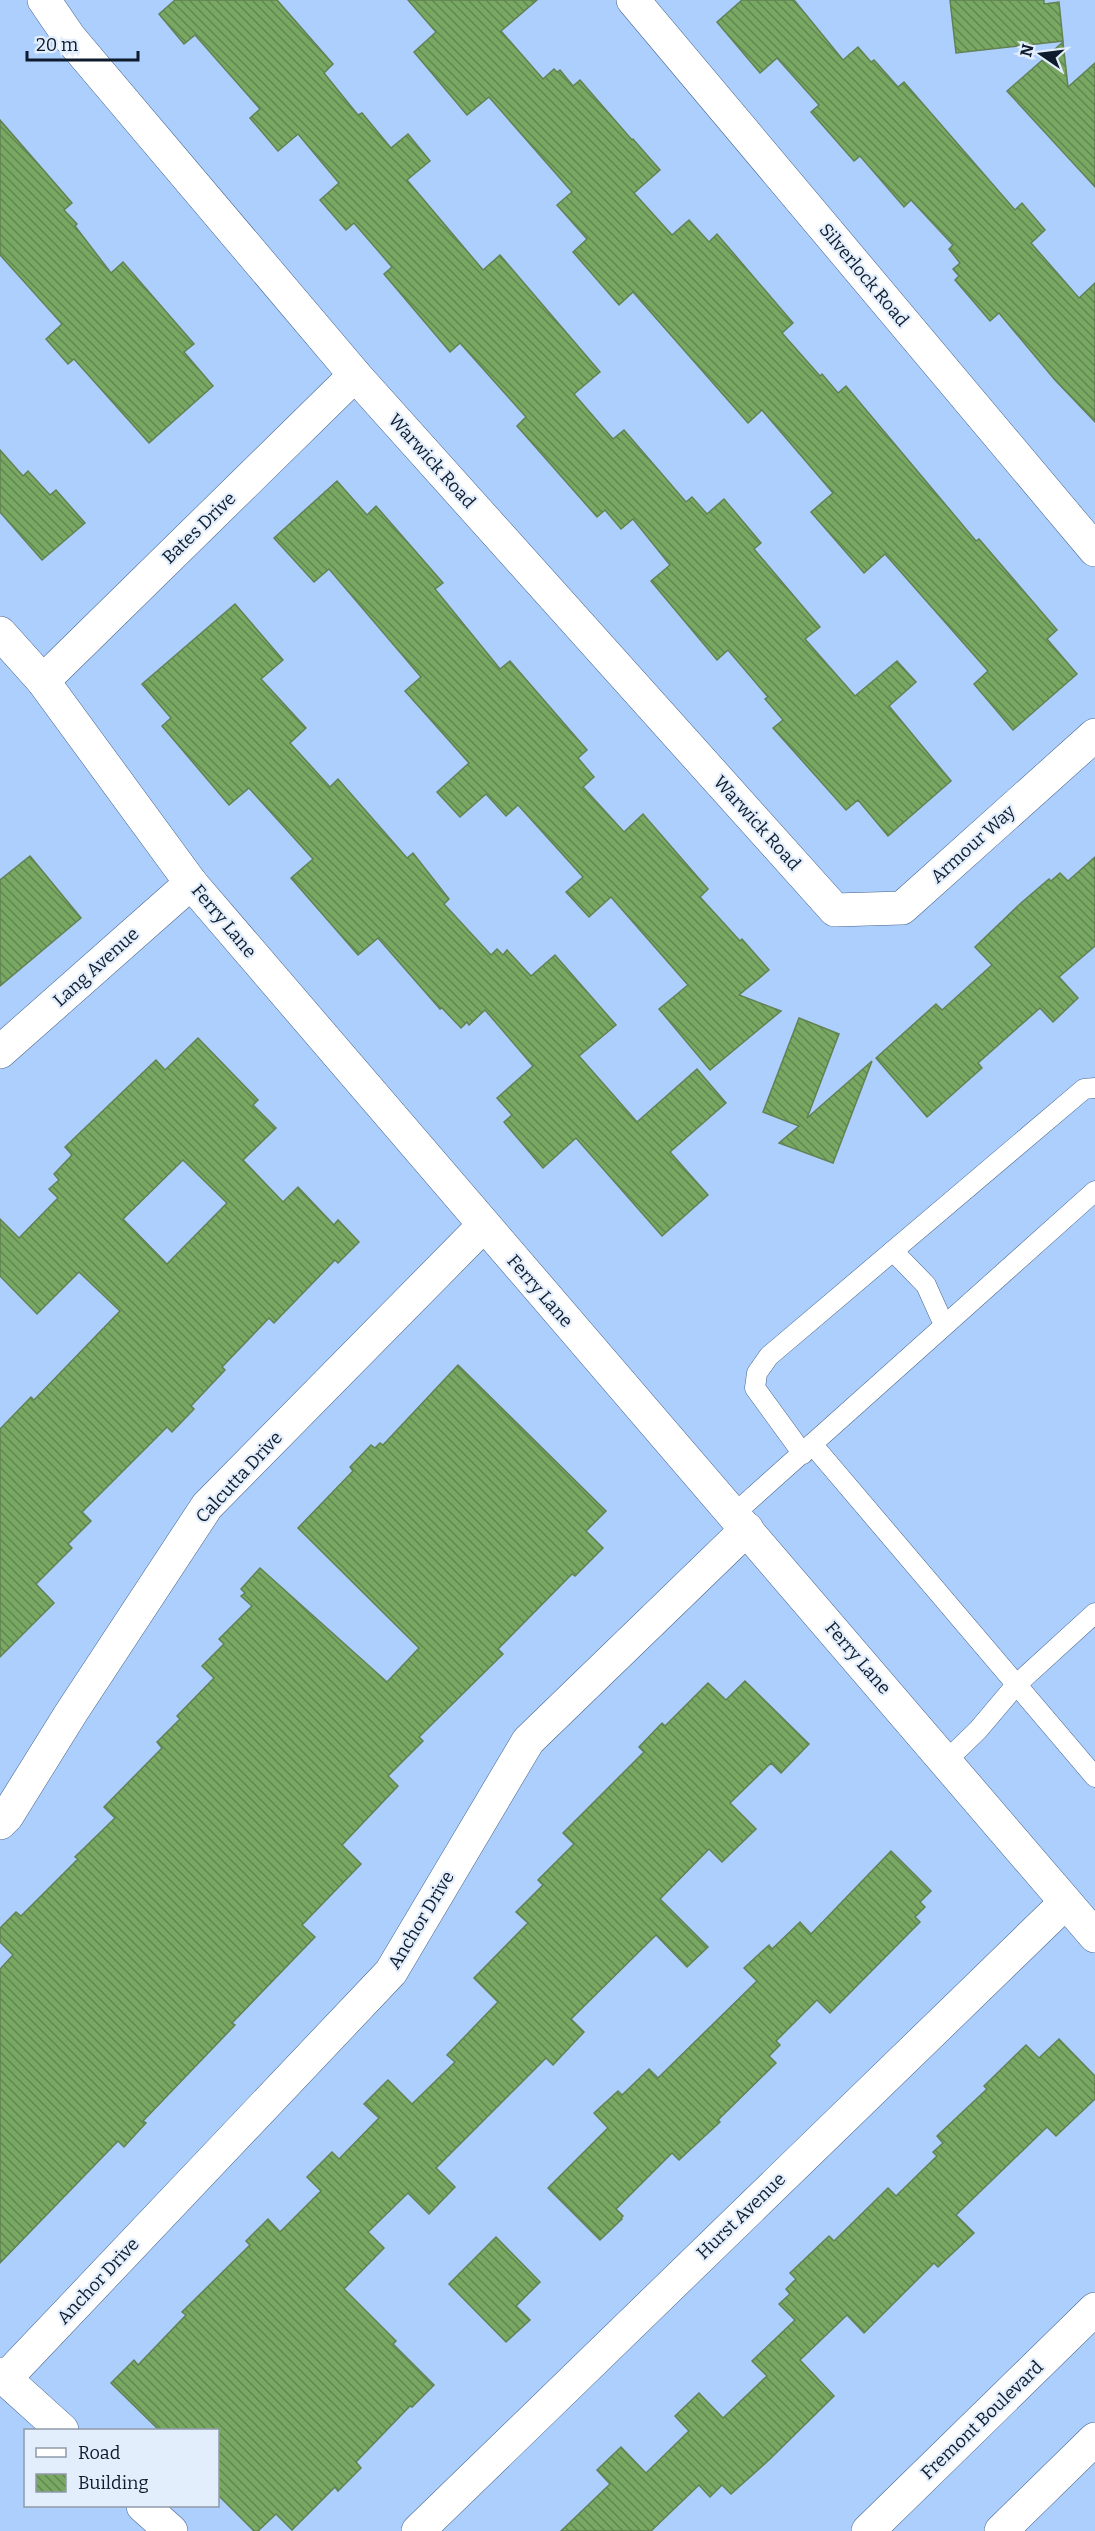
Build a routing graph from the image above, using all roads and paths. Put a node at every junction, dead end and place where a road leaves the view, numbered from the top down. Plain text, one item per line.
1 (44, 0) edge
2 (633, 0) edge
3 (355, 375) junction
4 (1095, 550) edge
5 (0, 633) edge
6 (43, 681) junction
7 (1095, 735) edge
8 (191, 883) junction
9 (835, 910) joint
10 (0, 1052) edge
11 (1095, 1088) edge
12 (1095, 1191) edge
13 (483, 1226) junction
14 (893, 1251) junction
15 (944, 1325) junction
16 (808, 1449) junction
17 (741, 1522) junction
18 (1095, 1613) edge
19 (1016, 1685) junction
20 (946, 1761) junction
21 (1095, 1778) edge
22 (0, 1823) edge
23 (1065, 1903) junction
24 (1095, 1936) edge
25 (1095, 2309) edge
26 (3, 2376) edge
27 (61, 2429) edge
28 (1095, 2439) edge
29 (145, 2507) edge
30 (1006, 2529) edge
31 (171, 2531) edge
32 (418, 2531) edge
33 (868, 2531) edge

1 - 3 street, Warwick Road
2 - 4 street, Silverlock Road
3 - 6 street, Bates Drive
3 - 9 street, Warwick Road
5 - 6 street, Ferry Lane
6 - 8 street, Ferry Lane
7 - 9 street, Armour Way
8 - 10 street, Lang Avenue
8 - 13 street, Ferry Lane
11 - 14 lane
12 - 15 lane
13 - 17 street, Ferry Lane
13 - 22 street, Calcutta Drive
14 - 15 lane
14 - 16 lane
15 - 16 lane
16 - 17 lane
16 - 19 lane
17 - 20 street, Ferry Lane
17 - 26 street, Anchor Drive
18 - 19 lane
19 - 20 lane
19 - 21 lane
20 - 23 street, Ferry Lane
23 - 24 street, Ferry Lane
23 - 32 street, Hurst Avenue
25 - 33 street, Fremont Boulevard
26 - 27 street
28 - 30 street
29 - 31 street

